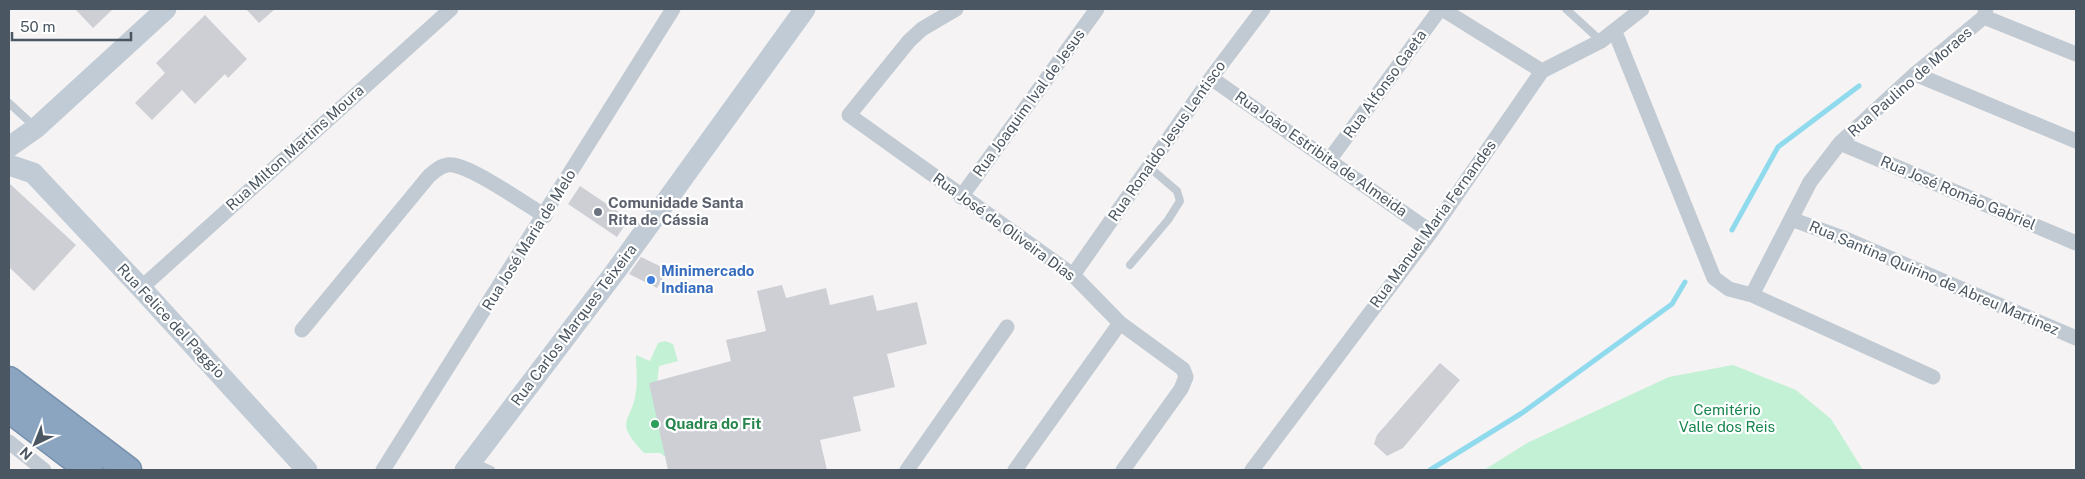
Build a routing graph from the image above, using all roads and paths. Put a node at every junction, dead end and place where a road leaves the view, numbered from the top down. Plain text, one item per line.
1 (166, 9) edge
2 (450, 9) edge
3 (673, 9) edge
4 (805, 9) edge
5 (956, 9) edge
6 (1097, 9) edge
7 (1263, 9) edge
8 (1441, 9) edge
9 (1566, 9) edge
10 (1642, 9) edge
11 (1985, 13) edge
12 (1615, 32) junction
13 (1602, 41) junction
14 (2076, 54) edge
15 (1542, 71) junction
16 (1915, 74) junction
17 (1211, 78) junction
18 (9, 103) edge
19 (23, 137) edge
20 (2076, 141) edge
21 (1840, 143) junction
22 (1330, 159) junction
23 (9, 165) edge
24 (1149, 167) junction
25 (33, 173) junction
26 (961, 197) junction
27 (545, 216) junction
28 (1791, 219) junction
29 (1431, 232) junction
30 (2076, 243) edge
31 (1130, 265) dead end
32 (1073, 275) junction
33 (142, 288) junction
34 (1752, 295) junction
35 (1120, 323) junction
36 (1007, 327) dead end
37 (302, 330) dead end
38 (2076, 338) edge
39 (1933, 377) dead end
40 (9, 380) edge
41 (9, 409) edge
42 (9, 442) edge
43 (468, 466) edge
44 (44, 470) edge
45 (89, 470) edge
46 (128, 470) edge
47 (307, 470) edge
48 (383, 470) edge
49 (491, 470) edge
50 (907, 470) edge
51 (1015, 470) edge
52 (1123, 470) edge
53 (1252, 470) edge

1 - 19 street
2 - 33 street, Rua Milton Martins Moura
3 - 27 street, Rua José Maria de Melo
4 - 43 street, Rua Carlos Marques Teixeira
5 - 26 street, Rua José de Oliveira Dias
6 - 26 street, Rua Joaquim Ival de Jesus
7 - 17 street, Rua Ronaldo Jesus Lentisco
8 - 15 street
8 - 22 street, Rua Alfonso Gaeta
9 - 13 lane
10 - 12 street, Rua Manuel Maria Fernandes
11 - 14 street
11 - 16 street, Rua Paulino de Moraes
12 - 13 street, Rua Manuel Maria Fernandes
12 - 34 street
13 - 15 street, Rua Manuel Maria Fernandes
15 - 29 street, Rua Manuel Maria Fernandes
16 - 20 street
16 - 21 street, Rua Paulino de Moraes
17 - 22 street, Rua João Estribita de Almeida
17 - 24 street, Rua Ronaldo Jesus Lentisco
18 - 19 lane
19 - 25 street
21 - 28 street, Rua Paulino de Moraes
21 - 30 street, Rua José Romão Gabriel
22 - 29 street, Rua João Estribita de Almeida
23 - 25 street
24 - 31 lane
24 - 32 street, Rua Ronaldo Jesus Lentisco
25 - 33 street, Rua Felice del Paggio
26 - 32 street, Rua José de Oliveira Dias
27 - 37 street
27 - 48 street, Rua José Maria de Melo
28 - 34 street, Rua Paulino de Moraes
28 - 38 street, Rua Santina Quirino de Abreu Martinez
29 - 53 street, Rua Manuel Maria Fernandes
32 - 35 street, Rua José de Oliveira Dias
33 - 47 street, Rua Felice del Paggio
34 - 39 street
35 - 51 street
35 - 52 street, Rua José de Oliveira Dias
36 - 50 street
40 - 46 highway
41 - 45 highway
42 - 44 street
43 - 49 lane

